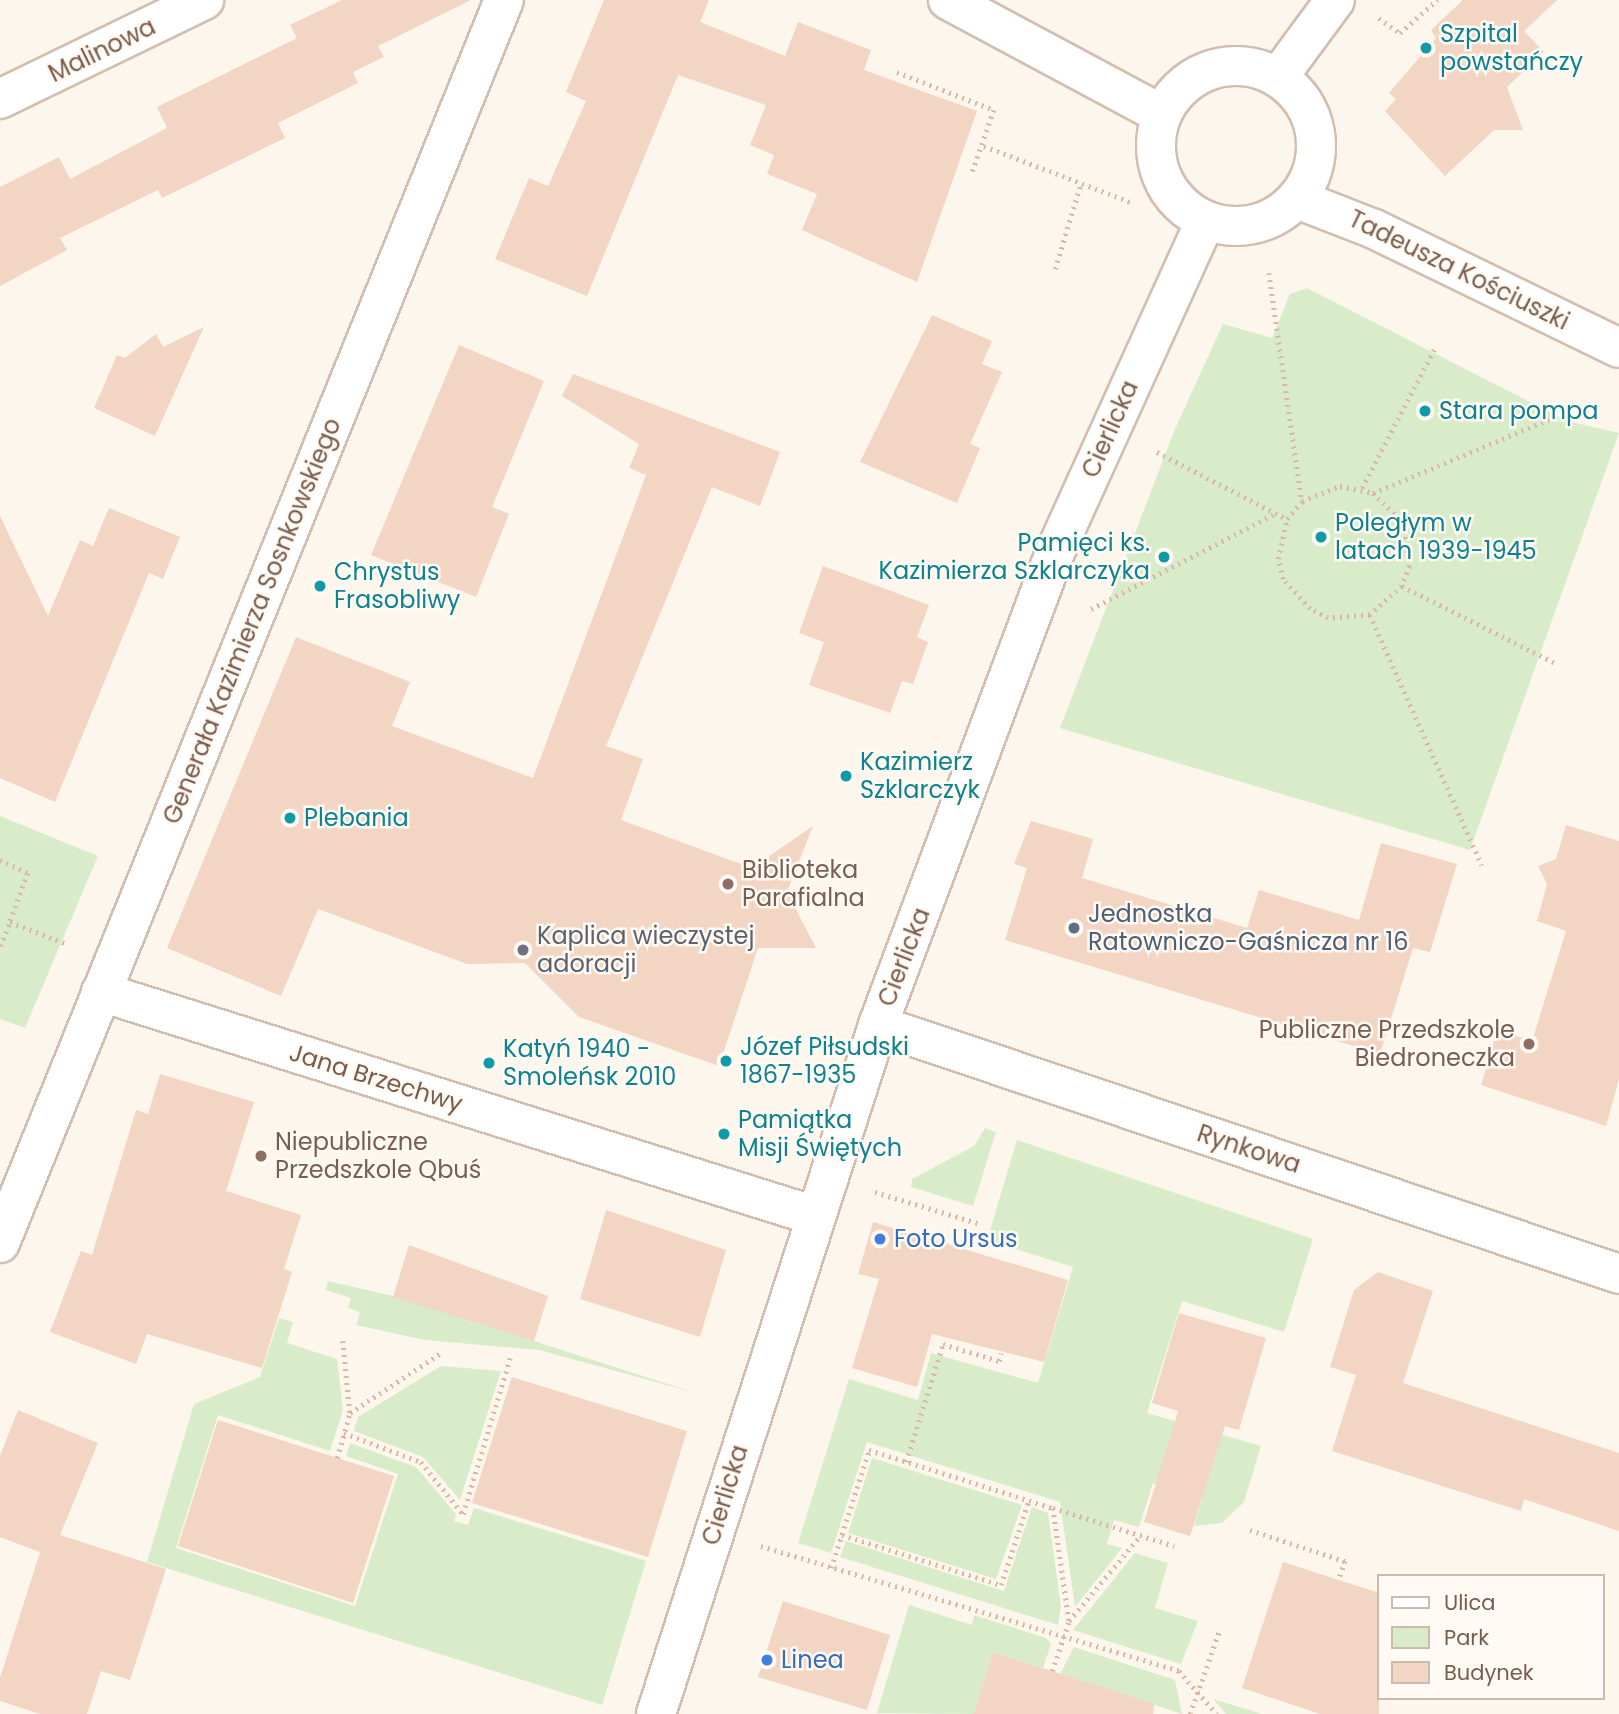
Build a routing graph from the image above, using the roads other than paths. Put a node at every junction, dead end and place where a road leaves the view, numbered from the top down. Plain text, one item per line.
1 (204, 0) edge
2 (504, 0) edge
3 (948, 0) edge
4 (1335, 0) edge
5 (1279, 76) junction
6 (0, 99) edge
7 (1161, 114) junction
8 (1297, 199) junction
9 (1206, 220) junction
10 (1619, 348) edge
11 (101, 992) junction
12 (878, 1025) junction
13 (812, 1215) junction
14 (0, 1242) edge
15 (1619, 1273) edge
16 (656, 1714) edge

1 - 6 street, Malinowa
2 - 11 street, Generała Kazimierza Sosnkowskiego
3 - 7 street
4 - 5 street
5 - 7 street
5 - 8 street
7 - 9 street
8 - 9 street
8 - 10 street, Tadeusza Kościuszki
9 - 12 street, Cierlicka
11 - 13 street, Jana Brzechwy
11 - 14 street, Generała Kazimierza Sosnkowskiego
12 - 13 street, Cierlicka
12 - 15 street, Rynkowa
13 - 16 street, Cierlicka

